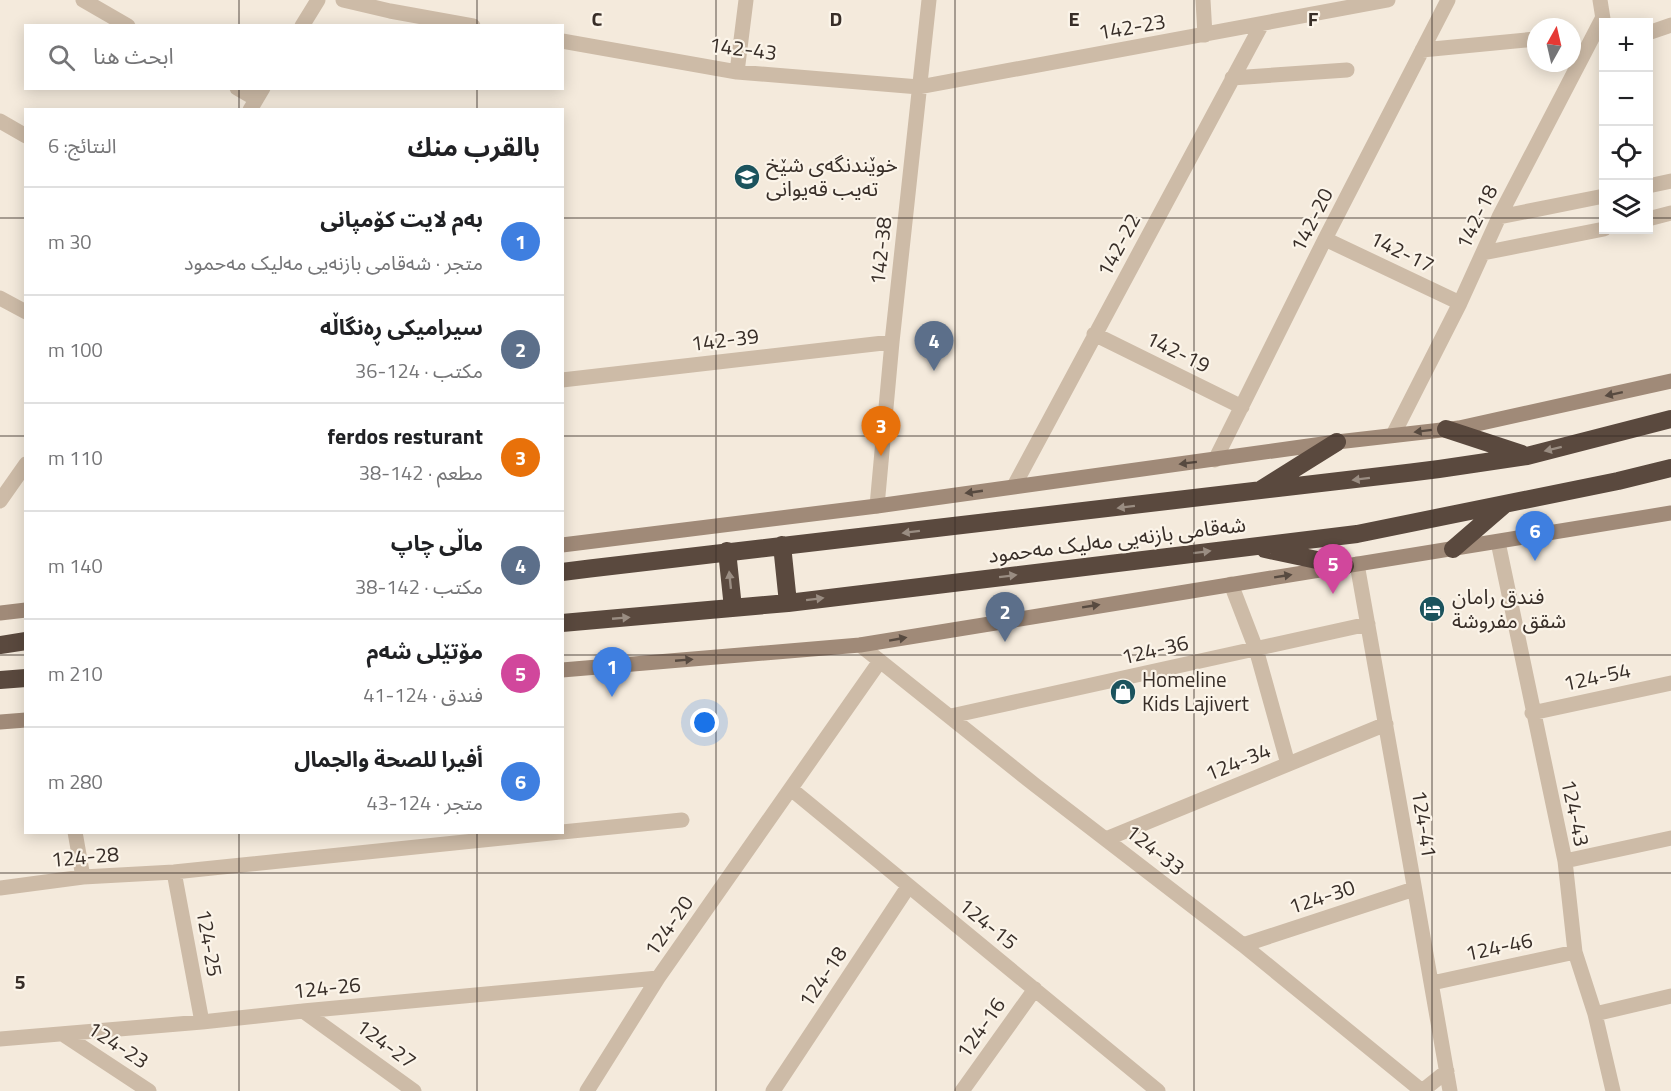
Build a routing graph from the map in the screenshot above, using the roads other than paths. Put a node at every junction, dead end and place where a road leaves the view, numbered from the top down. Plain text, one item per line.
1 (83, 0) edge
2 (318, 0) edge
3 (343, 0) edge
4 (746, 0) edge
5 (929, 0) edge
6 (1203, 0) edge
7 (1388, 0) edge
8 (1448, 0) edge
9 (1600, 0) edge
10 (1362, 3) edge
11 (1602, 18) edge
12 (125, 24) edge
13 (303, 24) edge
14 (462, 24) edge
15 (1262, 24) junction
16 (1671, 25) edge
17 (1599, 30) edge
18 (1653, 31) edge
19 (1205, 35) junction
20 (1527, 40) edge
21 (564, 41) edge
22 (1422, 50) junction
23 (1347, 70) dead end
24 (737, 72) junction
25 (1232, 78) junction
26 (919, 87) junction
27 (241, 90) edge
28 (257, 99) edge
29 (0, 121) edge
30 (24, 135) edge
31 (1671, 181) edge
32 (1653, 185) edge
33 (1599, 197) edge
34 (1671, 213) edge
35 (1499, 218) junction
36 (1653, 218) edge
37 (1599, 229) edge
38 (1326, 239) junction
39 (1483, 253) junction
40 (0, 298) edge
41 (1460, 303) junction
42 (24, 311) edge
43 (1094, 334) junction
44 (892, 342) junction
45 (564, 380) edge
46 (1671, 381) edge
47 (1242, 407) junction
48 (1671, 419) edge
49 (1446, 429) junction
50 (1393, 435) junction
51 (1336, 442) junction
52 (1527, 456) junction
53 (1215, 460) junction
54 (24, 466) edge
55 (1671, 468) edge
56 (0, 471) edge
57 (14, 479) junction
58 (1014, 486) junction
59 (1256, 492) junction
60 (0, 501) edge
61 (1504, 505) junction
62 (877, 506) junction
63 (1671, 513) edge
64 (1498, 542) junction
65 (564, 545) edge
66 (782, 545) junction
67 (1249, 546) junction
68 (1453, 549) junction
69 (727, 551) junction
70 (1351, 565) junction
71 (564, 572) edge
72 (1231, 584) junction
73 (788, 603) junction
74 (733, 608) junction
75 (24, 610) edge
76 (0, 613) edge
77 (564, 623) edge
78 (1368, 624) junction
79 (24, 641) edge
80 (0, 645) edge
81 (860, 645) junction
82 (1256, 649) junction
83 (880, 661) junction
84 (564, 670) edge
85 (24, 678) edge
86 (0, 680) edge
87 (1671, 683) edge
88 (1532, 713) junction
89 (951, 716) junction
90 (24, 720) edge
91 (0, 722) edge
92 (1386, 724) junction
93 (1288, 764) junction
94 (791, 789) junction
95 (682, 820) dead end
96 (564, 832) edge
97 (75, 834) edge
98 (542, 834) edge
99 (1671, 838) edge
100 (1106, 839) junction
101 (1564, 861) junction
102 (174, 872) junction
103 (83, 877) junction
104 (908, 886) junction
105 (0, 888) edge
106 (1414, 889) junction
107 (1243, 945) junction
108 (1575, 952) junction
109 (658, 978) junction
110 (1432, 983) junction
111 (1035, 988) junction
112 (1671, 996) edge
113 (303, 1011) junction
114 (1595, 1014) junction
115 (202, 1022) junction
116 (64, 1035) junction
117 (0, 1039) edge
118 (1447, 1071) junction
119 (149, 1091) edge
120 (414, 1091) edge
121 (588, 1091) edge
122 (773, 1091) edge
123 (962, 1091) edge
124 (1158, 1091) edge
125 (1422, 1091) edge
126 (1450, 1091) edge
127 (1613, 1091) edge

1 - 12 street
2 - 13 street
3 - 14 street
4 - 24 street
5 - 26 street, 142-38
6 - 19 street
7 - 10 street, 142-23
8 - 22 street, 142-20
9 - 11 street
10 - 15 street, 142-23
15 - 19 street, 142-23
15 - 25 street, 142-22
16 - 18 street
17 - 35 street, 142-18
19 - 26 street, 142-23
20 - 22 street
21 - 24 street, 142-43
22 - 38 street, 142-20
23 - 25 street
24 - 26 street, 142-43
25 - 43 street, 142-22
26 - 44 street, 142-38
27 - 28 street
29 - 30 street
31 - 32 street
33 - 35 street
34 - 36 street
35 - 39 street, 142-18
37 - 39 street
38 - 41 street, 142-17
38 - 47 street, 142-20
39 - 41 street, 142-18
40 - 42 street
41 - 50 street, 142-18
43 - 47 street, 142-19
43 - 58 street, 142-22
44 - 45 street, 142-39
44 - 62 street, 142-38
46 -> 49 main road
47 - 53 street, 142-20
48 -> 52 highway, شەقامی بازنەیی مەلیک مەحمود
49 -> 50 main road
49 - 52 highway
50 - 51 main road
51 - 53 main road
51 - 59 highway
52 -> 59 highway, شەقامی بازنەیی مەلیک مەحمود
53 -> 58 main road
54 - 57 street
55 - 61 highway, شەقامی بازنەیی مەلیک مەحمود
56 - 57 street
57 - 60 street
58 -> 62 main road
59 -> 66 highway, شەقامی بازنەیی مەلیک مەحمود
61 - 67 highway, شەقامی بازنەیی مەلیک مەحمود
61 - 68 highway
62 - 65 main road
63 - 64 main road
64 - 68 main road
64 - 88 street, 124-43
66 - 69 highway, شەقامی بازنەیی مەلیک مەحمود
66 - 73 highway
67 - 70 highway
73 -> 67 highway, شەقامی بازنەیی مەلیک مەحمود
68 - 70 main road
69 - 71 highway, شەقامی بازنەیی مەلیک مەحمود
74 -> 69 highway
72 -> 70 main road
70 - 78 street, 124-41
81 -> 72 main road
72 - 82 street
73 - 74 highway, شەقامی بازنەیی مەلیک مەحمود
77 -> 74 highway, شەقامی بازنەیی مەلیک مەحمود
75 - 76 main road
78 - 82 street, 124-36
78 - 92 street, 124-41
79 - 80 highway
81 - 83 street, 124-33
84 -> 81 main road
82 - 89 street, 124-36
82 - 93 street
83 - 89 street, 124-33
83 - 94 street, 124-20
85 - 86 highway
87 - 88 street, 124-54
88 - 101 street, 124-43
89 - 100 street, 124-33
90 - 91 main road
92 - 93 street, 124-34
92 - 106 street, 124-41
93 - 100 street, 124-34
94 - 104 street, 124-15
94 - 109 street, 124-20
95 - 96 street, 124-28
97 - 103 street
98 - 102 street, 124-28
99 - 101 street
100 - 107 street, 124-33
101 - 108 street, 124-43
102 - 103 street, 124-28
102 - 115 street, 124-25
103 - 105 street, 124-28
104 - 111 street, 124-15
104 - 122 street, 124-18
106 - 107 street, 124-30
106 - 110 street, 124-41
107 - 125 street, 124-33
108 - 110 street, 124-46
108 - 114 street, 124-43
109 - 113 street, 124-26
109 - 121 street, 124-20
110 - 118 street, 124-41
111 - 123 street, 124-16
111 - 124 street, 124-15
112 - 114 street
113 - 115 street, 124-26
113 - 120 street, 124-27
114 - 127 street, 124-43
115 - 116 street, 124-26
116 - 117 street, 124-26
116 - 119 street, 124-23
118 - 125 street
118 - 126 street, 124-41

